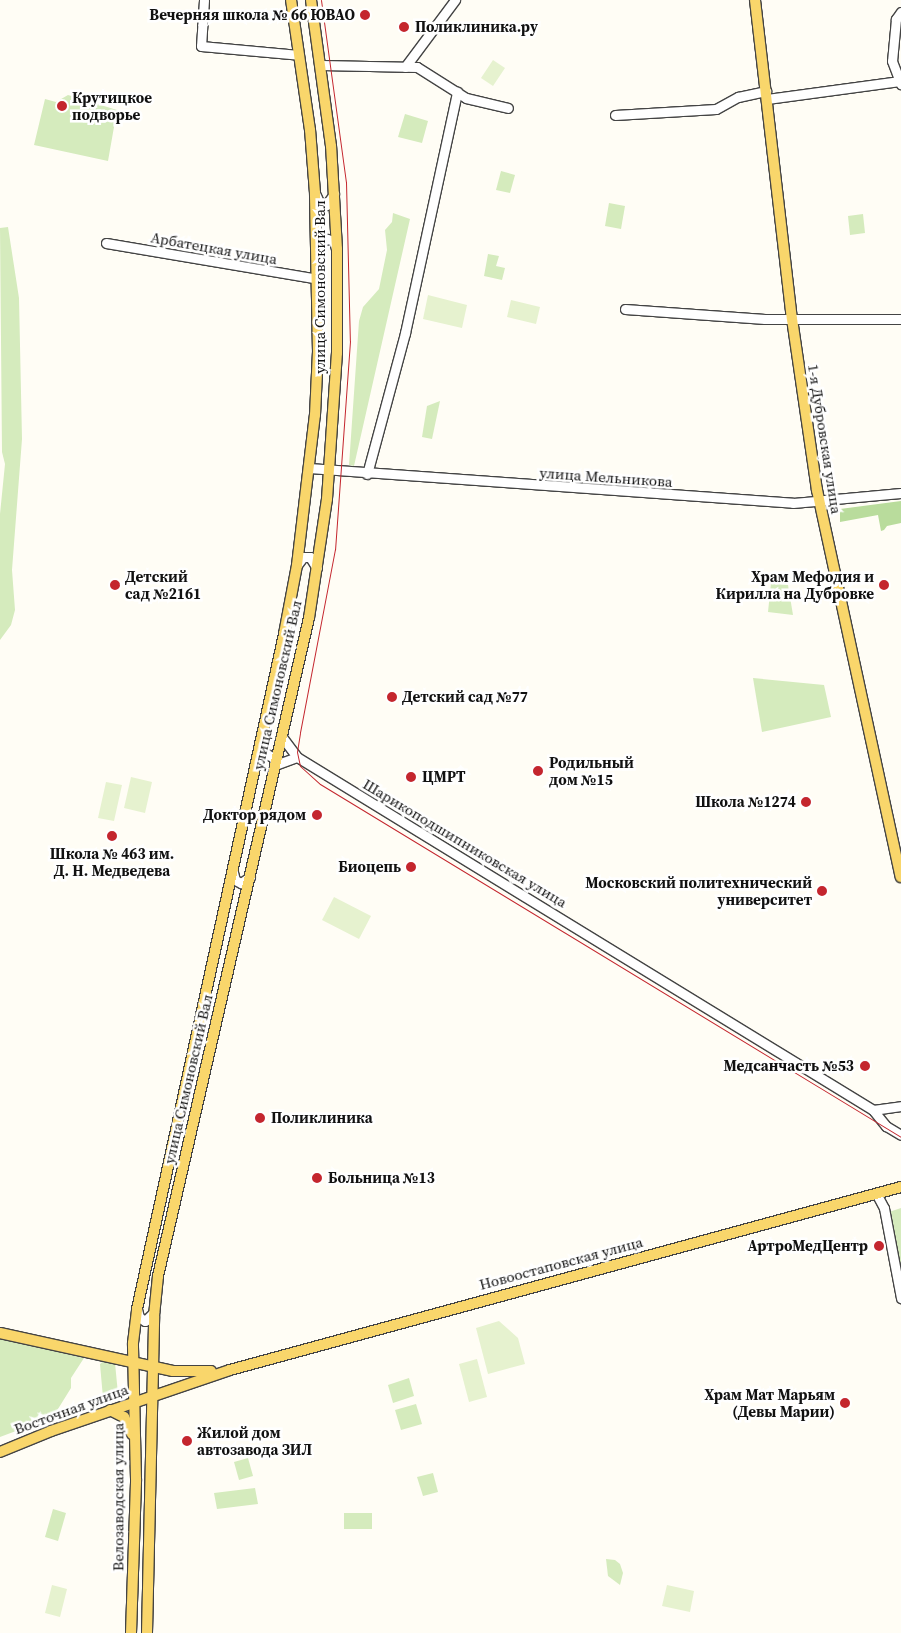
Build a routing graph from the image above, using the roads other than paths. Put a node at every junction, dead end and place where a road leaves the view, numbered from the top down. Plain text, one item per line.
1 (204, 0) edge
2 (291, 0) edge
3 (311, 0) edge
4 (455, 0) edge
5 (755, 0) edge
6 (901, 12) edge
7 (299, 54) junction
8 (321, 65) junction
9 (405, 67) junction
10 (901, 83) edge
11 (457, 92) junction
12 (767, 95) junction
13 (508, 108) dead end
14 (615, 115) dead end
15 (335, 192) junction
16 (315, 193) junction
17 (106, 242) dead end
18 (317, 249) junction
19 (336, 249) junction
20 (318, 279) junction
21 (625, 309) dead end
22 (792, 319) junction
23 (901, 319) edge
24 (309, 468) junction
25 (330, 469) junction
26 (367, 474) junction
27 (901, 493) edge
28 (819, 502) junction
29 (297, 565) junction
30 (317, 568) junction
31 (282, 737) junction
32 (297, 757) junction
33 (257, 761) junction
34 (275, 765) junction
35 (233, 872) junction
36 (251, 876) junction
37 (901, 877) edge
38 (901, 1106) edge
39 (873, 1110) junction
40 (901, 1135) edge
41 (901, 1187) edge
42 (876, 1193) junction
43 (901, 1298) edge
44 (137, 1309) junction
45 (154, 1311) junction
46 (0, 1333) edge
47 (133, 1360) junction
48 (153, 1366) junction
49 (230, 1370) junction
50 (153, 1395) junction
51 (134, 1402) junction
52 (110, 1410) junction
53 (135, 1445) junction
54 (1, 1451) edge
55 (131, 1633) edge
56 (147, 1633) edge

1 - 7 street
2 - 7 main road, улица Симоновский Вал
3 - 8 main road, улица Симоновский Вал
4 - 9 street
5 - 12 main road, 1-я Дубровская улица
6 - 10 street
7 - 16 main road, улица Симоновский Вал
8 - 9 street
8 - 15 main road, улица Симоновский Вал
9 - 11 street
10 - 12 street
11 - 13 street
11 - 26 street
12 - 14 street
12 - 22 main road, 1-я Дубровская улица
15 - 16 street
15 - 19 main road, улица Симоновский Вал
16 - 18 main road, улица Симоновский Вал
17 - 20 street, Арбатецкая улица
18 - 19 street
18 - 20 main road, улица Симоновский Вал
19 - 25 main road, улица Симоновский Вал
20 - 24 main road, улица Симоновский Вал
21 - 22 street
22 - 23 street
22 - 28 main road, 1-я Дубровская улица
24 - 25 street, улица Мельникова
24 - 29 main road, улица Симоновский Вал
25 - 26 street, улица Мельникова
25 - 30 main road, улица Симоновский Вал
26 - 28 street, улица Мельникова
27 - 28 street, улица Мельникова
28 - 37 main road, 1-я Дубровская улица
29 - 30 street
29 - 33 main road, улица Симоновский Вал
30 - 31 main road, улица Симоновский Вал
31 - 32 street
31 - 34 main road, улица Симоновский Вал
32 - 34 street
32 - 39 street, Шарикоподшипниковская улица
33 - 34 street
33 - 35 main road, улица Симоновский Вал
34 - 36 main road, улица Симоновский Вал
35 - 36 street
35 - 44 main road, улица Симоновский Вал
36 - 45 main road, улица Симоновский Вал
38 - 39 street
39 - 40 street, Шарикоподшипниковская улица
41 - 42 main road, Новоостаповская улица
42 - 43 street
42 - 49 main road, Новоостаповская улица
44 - 45 street
44 - 47 main road, улица Симоновский Вал
45 - 48 main road, улица Симоновский Вал
46 - 47 main road, Новоостаповская улица
47 - 48 main road, Новоостаповская улица
47 - 51 main road, Велозаводская улица
48 - 49 main road, Новоостаповская улица
48 - 50 main road, Велозаводская улица
49 - 50 main road, Новоостаповская улица
50 - 51 main road, Восточная улица
50 - 56 main road, Велозаводская улица
51 - 52 main road, Восточная улица
51 - 53 main road, Велозаводская улица
52 - 53 main road
52 - 54 main road, Восточная улица
53 - 55 main road, Велозаводская улица

